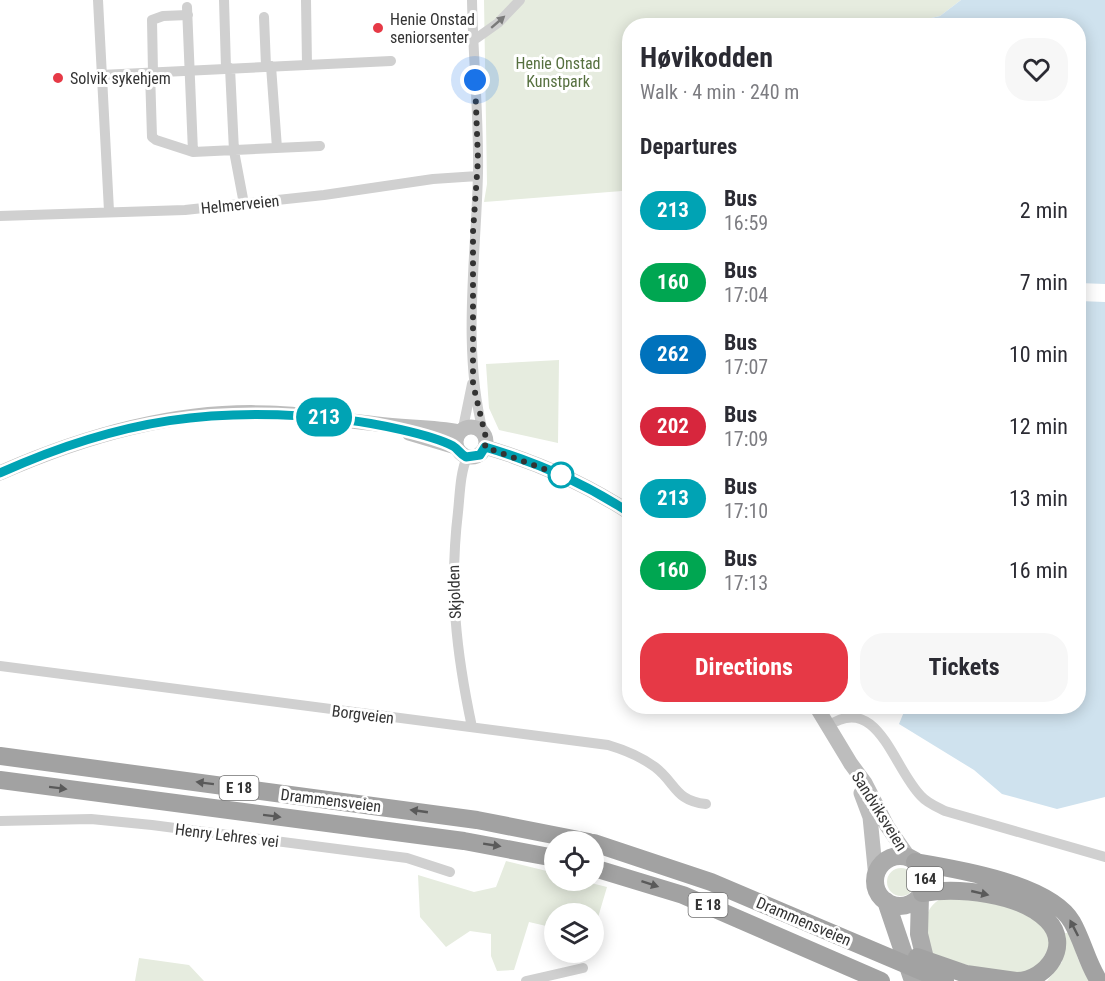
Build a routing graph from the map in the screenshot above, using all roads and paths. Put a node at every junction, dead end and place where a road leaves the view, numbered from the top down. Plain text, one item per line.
1 (98, 0) edge
2 (224, 0) edge
3 (306, 0) edge
4 (472, 0) edge
5 (520, 0) edge
6 (264, 16) dead end
7 (474, 40) junction
8 (391, 61) dead end
9 (307, 65) junction
10 (269, 66) junction
11 (228, 68) junction
12 (191, 70) junction
13 (152, 72) junction
14 (101, 75) junction
15 (320, 146) dead end
16 (277, 148) junction
17 (234, 151) junction
18 (193, 152) junction
19 (478, 176) junction
20 (244, 204) junction
21 (109, 211) junction
22 (0, 216) edge
23 (473, 384) junction
24 (484, 440) junction
25 (461, 441) junction
26 (0, 473) edge
27 (622, 508) edge
28 (0, 666) edge
29 (821, 714) edge
30 (828, 726) junction
31 (472, 727) junction
32 (0, 756) edge
33 (851, 764) junction
34 (0, 780) edge
35 (706, 804) dead end
36 (0, 821) edge
37 (544, 833) edge
38 (604, 846) edge
39 (544, 856) edge
40 (1105, 857) edge
41 (913, 860) junction
42 (604, 871) edge
43 (450, 872) dead end
44 (876, 878) junction
45 (921, 895) junction
46 (886, 901) junction
47 (583, 968) dead end
48 (948, 975) edge
49 (526, 981) edge
50 (881, 981) edge
51 (913, 981) edge
52 (931, 981) edge
53 (1017, 981) edge
54 (1100, 981) edge

1 - 14 street
2 - 11 street
3 - 9 street
4 - 7 street
7 -> 5 street
6 - 10 street
7 - 19 street
8 - 9 street
9 - 10 street
10 - 11 street
10 - 16 street
11 - 12 street
11 - 17 street
12 - 13 street
12 - 13 street
12 - 18 street
13 - 14 street
13 - 18 street
14 - 21 street
15 - 16 street
16 - 17 street
17 - 18 street
17 - 20 street
19 - 20 street, Helmerveien
19 - 23 street
20 - 21 street, Helmerveien
21 - 22 street, Helmerveien
23 - 24 street
23 - 25 street, Skjolden
24 - 25 main road
24 - 25 main road
24 - 27 main road
25 - 26 main road
25 - 31 street, Skjolden
28 - 31 street, Borgveien
29 - 30 main road, Sandviksveien
30 - 33 main road, Sandviksveien
30 - 40 street
31 - 35 street, Borgveien
37 -> 32 highway, Drammensveien / E 18
33 - 41 main road, Sandviksveien
33 - 44 main road, Sandviksveien
34 -> 39 highway, Drammensveien / E 18
36 - 43 street, Henry Lehres vei
38 - 48 highway, Drammensveien / E 18
41 - 44 main road, 164
41 - 45 main road, 164
54 -> 41 highway
42 -> 50 highway, Drammensveien / E 18
44 - 46 main road, 164
45 - 46 main road, 164
45 - 52 main road, 164
45 -> 53 highway, E 18
46 - 51 main road, 164
47 - 49 street
48 - 53 highway, E 18

